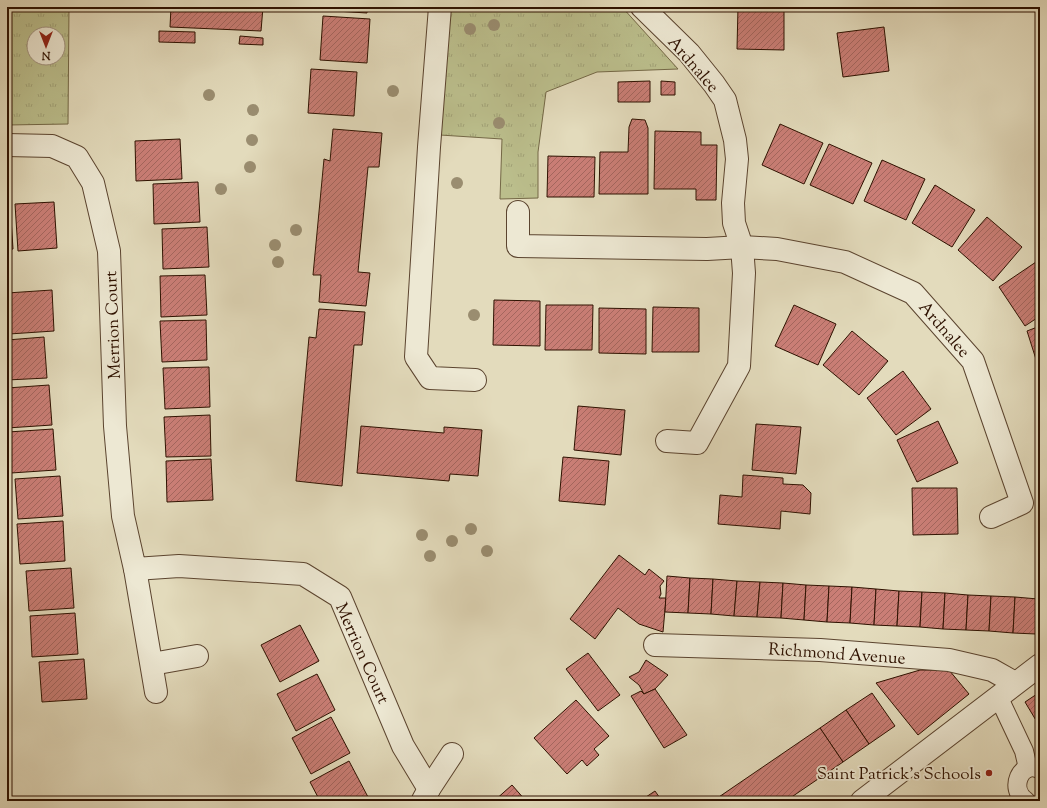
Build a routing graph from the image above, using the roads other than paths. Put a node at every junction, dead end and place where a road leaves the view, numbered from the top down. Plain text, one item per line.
1 (440, 7) edge
2 (642, 7) edge
3 (7, 145) edge
4 (518, 212) dead end
5 (742, 247) junction
6 (475, 380) dead end
7 (667, 441) dead end
8 (991, 517) dead end
9 (135, 569) junction
10 (655, 645) dead end
11 (197, 656) dead end
12 (152, 664) junction
13 (1040, 665) edge
14 (1015, 683) junction
15 (156, 692) dead end
16 (998, 696) junction
17 (452, 754) dead end
18 (1034, 769) edge
19 (426, 795) edge
20 (862, 801) edge
21 (1026, 801) edge

1 - 6 street
2 - 5 street, Ardnalee
3 - 9 street, Merrion Court
4 - 5 street, Ardnalee
5 - 7 street, Ardnalee
5 - 8 street, Ardnalee
9 - 12 street, Merrion Court
9 - 19 street, Merrion Court
10 - 14 street, Richmond Avenue
11 - 12 street
12 - 15 street, Merrion Court
13 - 14 street
14 - 16 street
16 - 18 lane
16 - 20 street
17 - 19 street, Merrion Court
18 - 21 lane

